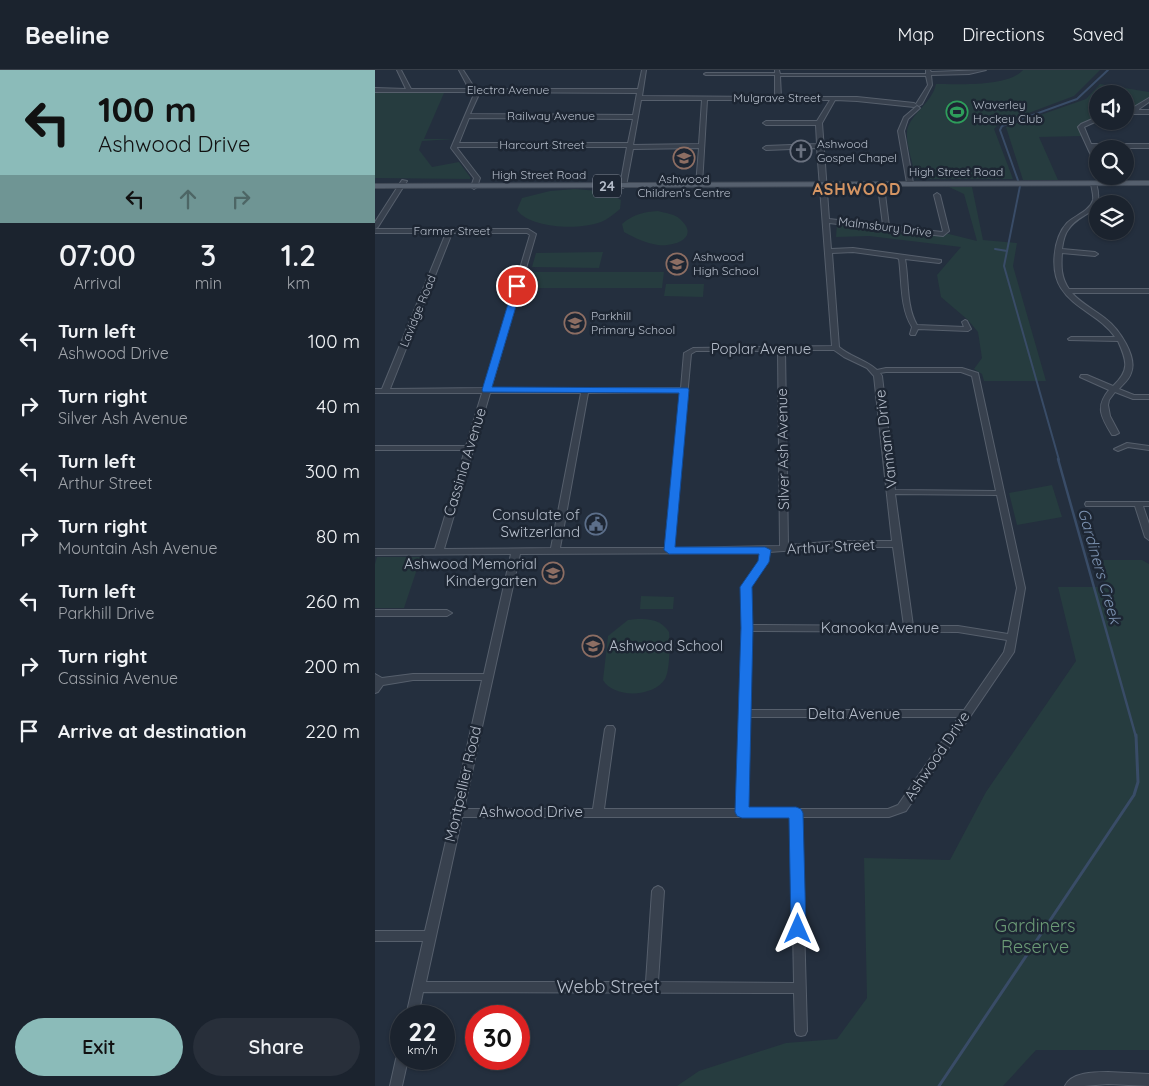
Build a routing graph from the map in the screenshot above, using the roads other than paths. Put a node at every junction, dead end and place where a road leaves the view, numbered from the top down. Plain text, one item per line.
1 (399, 70) edge
2 (461, 70) edge
3 (644, 70) edge
4 (985, 70) edge
5 (777, 73) edge
6 (929, 73) edge
7 (706, 74) dead end
8 (375, 90) edge
9 (409, 90) junction
10 (469, 90) junction
11 (478, 90) junction
12 (640, 91) junction
13 (639, 98) junction
14 (705, 98) junction
15 (778, 98) junction
16 (834, 98) junction
17 (1149, 100) edge
18 (917, 106) junction
19 (1134, 111) edge
20 (1139, 111) junction
21 (1149, 112) edge
22 (467, 116) junction
23 (635, 116) junction
24 (766, 122) dead end
25 (819, 122) junction
26 (1089, 122) edge
27 (455, 145) junction
28 (630, 146) junction
29 (702, 146) junction
30 (820, 146) junction
31 (1089, 146) edge
32 (1134, 146) edge
33 (1149, 146) edge
34 (766, 148) dead end
35 (375, 181) edge
36 (1134, 182) edge
37 (403, 183) junction
38 (699, 183) junction
39 (824, 183) junction
40 (910, 183) junction
41 (1089, 183) edge
42 (1149, 183) edge
43 (475, 184) junction
44 (623, 184) junction
45 (1094, 185) edge
46 (375, 186) edge
47 (882, 194) dead end
48 (937, 194) dead end
49 (1088, 211) joint
50 (827, 221) junction
51 (376, 225) edge
52 (885, 226) junction
53 (451, 231) junction
54 (528, 231) joint
55 (943, 234) joint
56 (829, 251) junction
57 (1060, 251) junction
58 (1095, 254) dead end
59 (898, 255) junction
60 (939, 261) dead end
61 (1149, 291) edge
62 (1067, 292) junction
63 (965, 322) dead end
64 (1071, 339) dead end
65 (1120, 339) junction
66 (781, 348) junction
67 (836, 348) junction
68 (877, 372) junction
69 (1084, 377) dead end
70 (375, 390) edge
71 (385, 390) junction
72 (486, 390) junction
73 (585, 390) junction
74 (684, 390) junction
75 (1113, 390) junction
76 (1149, 397) edge
77 (1127, 446) junction
78 (375, 448) edge
79 (469, 448) junction
80 (1149, 448) edge
81 (1118, 449) dead end
82 (893, 492) junction
83 (1001, 493) junction
84 (1089, 504) dead end
85 (1138, 504) junction
86 (1149, 504) edge
87 (1149, 538) edge
88 (897, 544) junction
89 (785, 549) junction
90 (669, 550) junction
91 (765, 550) junction
92 (439, 551) junction
93 (516, 551) junction
94 (555, 551) junction
95 (375, 552) edge
96 (375, 613) edge
97 (447, 613) dead end
98 (747, 628) junction
99 (909, 628) junction
100 (1012, 638) junction
101 (487, 677) junction
102 (377, 683) edge
103 (744, 713) junction
104 (965, 714) junction
105 (610, 729) dead end
106 (598, 812) junction
107 (742, 812) junction
108 (457, 813) junction
109 (796, 813) junction
110 (658, 891) dead end
111 (375, 936) edge
112 (429, 936) junction
113 (652, 986) junction
114 (418, 987) junction
115 (799, 988) junction
116 (414, 1005) edge
117 (801, 1031) dead end
118 (400, 1070) edge
119 (1149, 1080) edge
120 (396, 1086) edge
121 (1071, 1086) edge

1 - 9 street
2 - 10 street
3 - 12 street
4 - 6 street
5 - 6 street
5 - 7 street
5 - 15 street
6 - 18 street
8 - 9 street, Electra Avenue
9 - 10 street, Electra Avenue
10 - 11 street, Electra Avenue
11 - 12 street, Electra Avenue
11 - 22 street
12 - 13 street
13 - 14 street, Mulgrave Street
13 - 23 street
14 - 15 street, Mulgrave Street
14 - 29 street
15 - 16 street, Mulgrave Street
16 - 18 street, Mulgrave Street
16 - 25 street
17 - 20 street
18 - 40 street
19 - 20 street
20 - 21 street
22 - 23 street, Railway Avenue
22 - 27 street
23 - 28 street
24 - 25 street
25 - 30 street
26 - 31 street
27 - 28 street, Harcourt Street
27 - 43 street
28 - 29 street, Harcourt Street
28 - 44 street
29 - 38 street
30 - 34 street
30 - 39 street
32 - 33 street
35 - 37 main road, High Street Road / 24
36 - 42 main road, High Street Road / 24
37 - 43 main road, High Street Road / 24
37 - 46 main road, High Street Road / 24
37 - 51 street
38 - 39 main road, High Street Road / 24
38 - 44 main road, High Street Road / 24
39 - 40 main road, High Street Road / 24
39 - 50 street
40 - 41 main road, High Street Road / 24
43 - 44 main road, High Street Road / 24
45 - 49 street
47 - 52 street
48 - 55 street
49 - 57 street
50 - 52 street, Malmsbury Drive
50 - 56 street
51 - 53 street, Farmer Street
52 - 55 street, Malmsbury Drive
53 - 54 street, Farmer Street
53 - 71 street, Lavidge Road
54 - 72 street, Cassinia Avenue
56 - 59 street
56 - 67 street
57 - 58 street
57 - 62 street
59 - 60 street
59 - 63 street
61 - 62 street
62 - 65 street
64 - 65 street
65 - 75 street
66 - 67 street, Poplar Avenue
66 - 74 street, Poplar Avenue
66 - 89 street, Silver Ash Avenue
67 - 68 street, Vannam Drive
68 - 82 street, Vannam Drive
68 - 83 street, Ashwood Drive
69 - 75 street
70 - 71 street
71 - 72 street
72 - 73 street
72 - 79 street, Cassinia Avenue
73 - 74 street
73 - 94 street
74 - 90 street
75 - 76 street
75 - 77 street
77 - 80 street
77 - 81 street
78 - 79 street
79 - 92 street, Cassinia Avenue
82 - 83 street
82 - 88 street, Vannam Drive
83 - 100 street, Ashwood Drive
84 - 85 street
85 - 86 street
85 - 87 street
88 - 89 street, Arthur Street
88 - 99 street, Vannam Drive
89 - 91 street, Arthur Street
90 - 91 street, Arthur Street
90 - 94 street, Arthur Street
91 - 98 street
92 - 93 street, Arthur Street
92 - 95 street, Arthur Street
93 - 94 street, Arthur Street
93 - 101 street, Montpellier Road
96 - 97 street
98 - 99 street, Kanooka Avenue
98 - 103 street
99 - 100 street, Kanooka Avenue
100 - 104 street, Ashwood Drive
101 - 102 street
101 - 108 street, Montpellier Road
103 - 104 street, Delta Avenue
103 - 107 street
104 - 109 street, Ashwood Drive
105 - 106 street
106 - 107 street, Ashwood Drive
106 - 108 street, Ashwood Drive
107 - 109 street, Ashwood Drive
108 - 112 street, Montpellier Road
109 - 115 street
110 - 113 street
111 - 112 street
112 - 114 street, Montpellier Road
113 - 114 street, Webb Street
113 - 115 street, Webb Street
114 - 116 street, Montpellier Road
115 - 117 street
118 - 120 street
119 - 121 street

